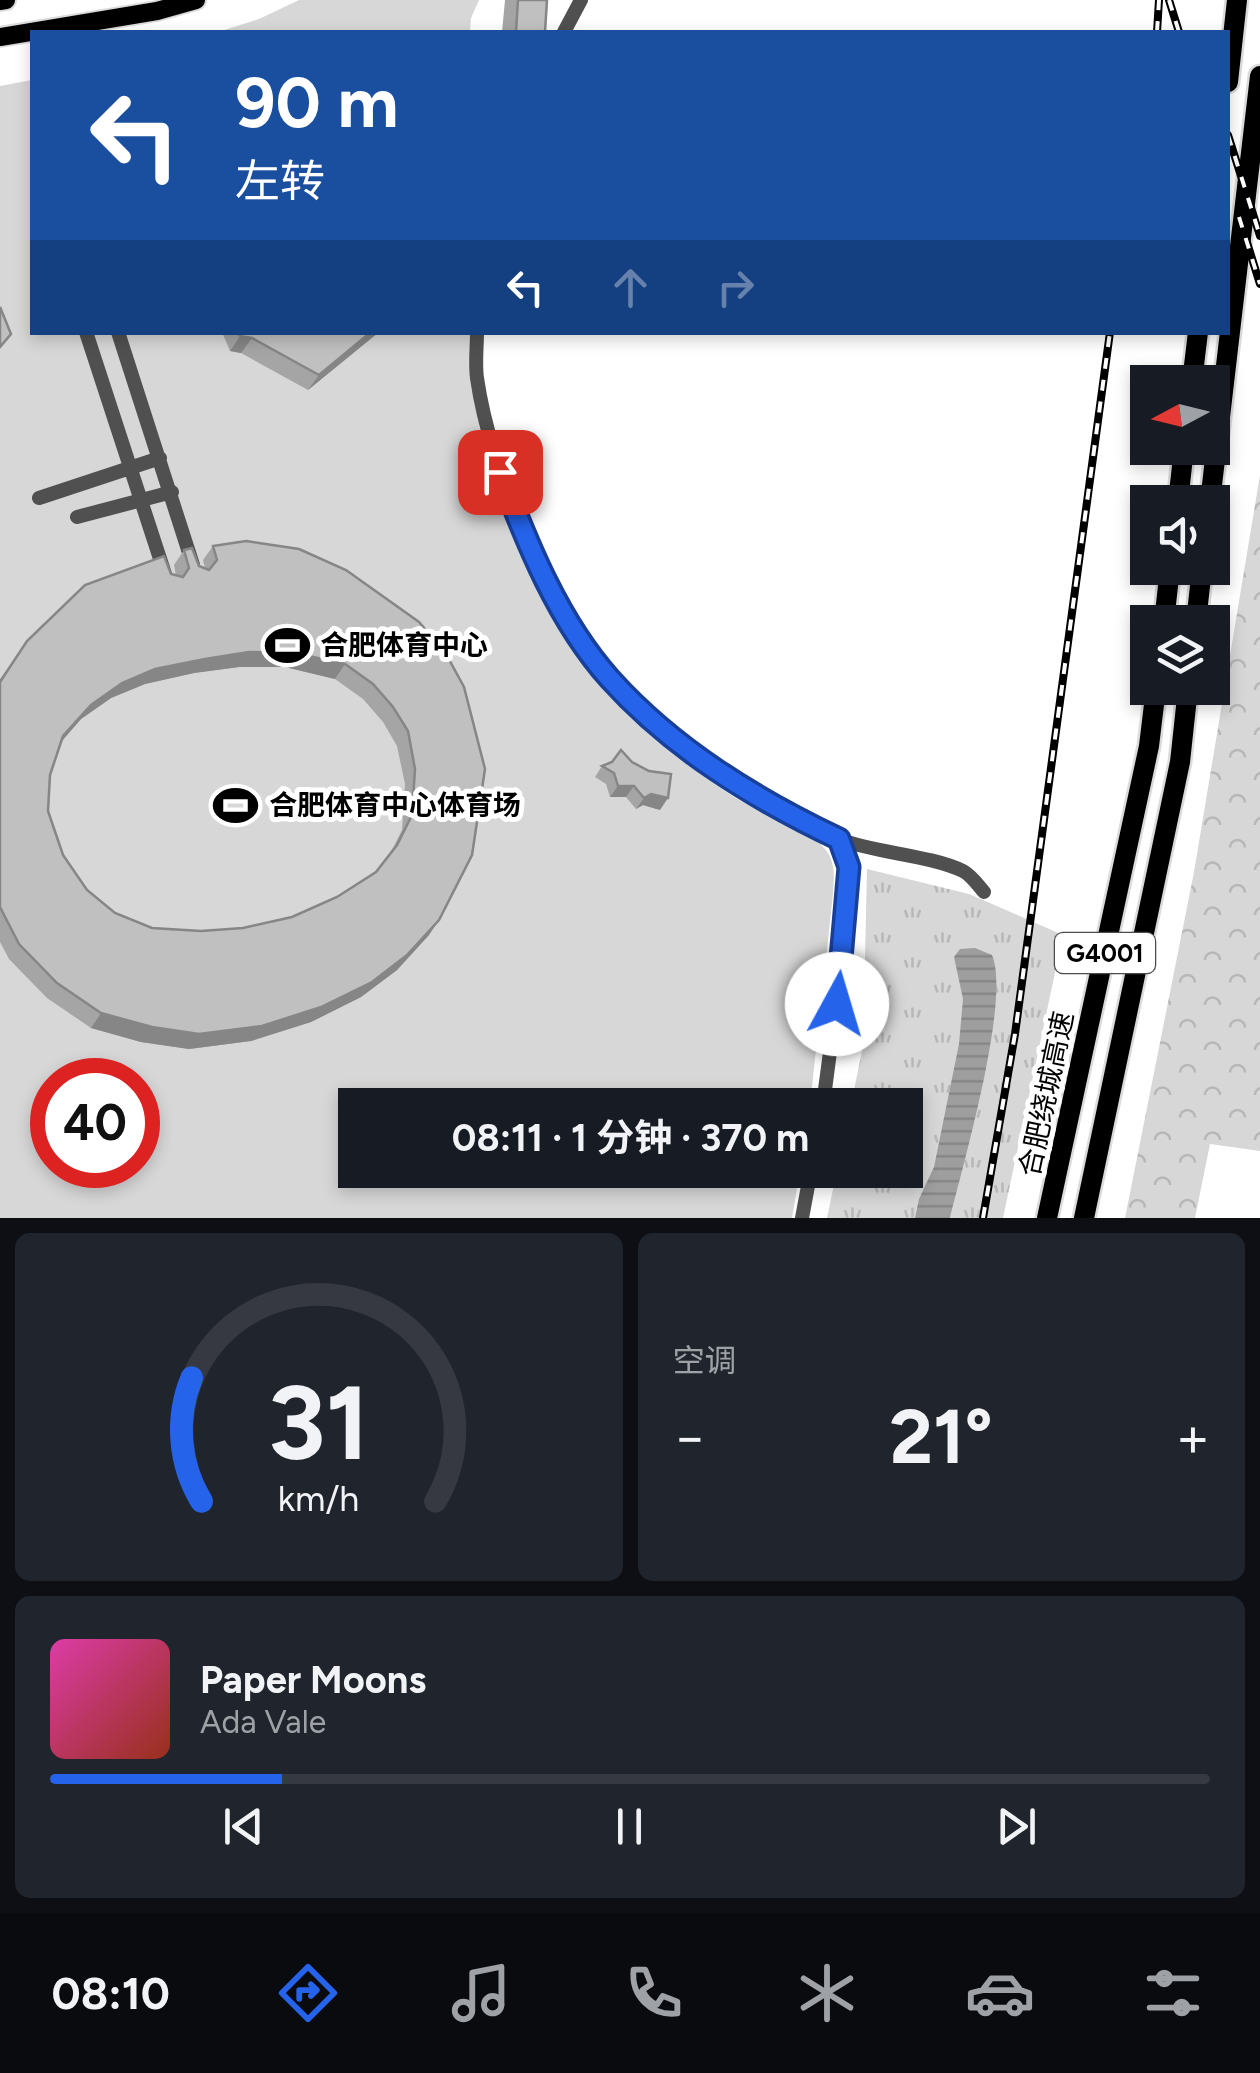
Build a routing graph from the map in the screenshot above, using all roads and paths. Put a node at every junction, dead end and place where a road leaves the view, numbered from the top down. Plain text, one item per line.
1 (196, 0) edge
2 (581, 0) edge
3 (1237, 0) edge
4 (42, 30) edge
5 (565, 30) edge
6 (30, 32) edge
7 (0, 37) edge
8 (1230, 64) edge
9 (1260, 76) edge
10 (1230, 332) edge
11 (87, 335) edge
12 (119, 335) edge
13 (477, 335) edge
14 (1198, 335) edge
15 (1230, 335) edge
16 (1194, 365) edge
17 (160, 458) junction
18 (131, 466) junction
19 (1212, 485) edge
20 (172, 492) junction
21 (39, 498) dead end
22 (143, 502) junction
23 (77, 517) dead end
24 (196, 574) edge
25 (168, 582) edge
26 (1154, 705) edge
27 (1186, 705) edge
28 (839, 839) junction
29 (984, 892) dead end
30 (825, 1088) edge
31 (808, 1188) edge
32 (802, 1218) edge
33 (1048, 1218) edge
34 (1084, 1218) edge

1 - 4 main road
2 - 5 street
3 - 8 highway
6 - 7 main road
9 - 10 highway
11 - 18 street
12 - 17 street
13 - 28 street
14 - 16 highway
15 - 19 highway
17 - 18 street
17 - 20 street
18 - 21 street
18 - 22 street
20 - 22 street
20 - 24 street
22 - 23 street
22 - 25 street
26 - 33 highway, 合肥绕城高速 / G4001
27 - 34 highway, G4001
28 - 29 street
28 - 30 street
31 - 32 street

